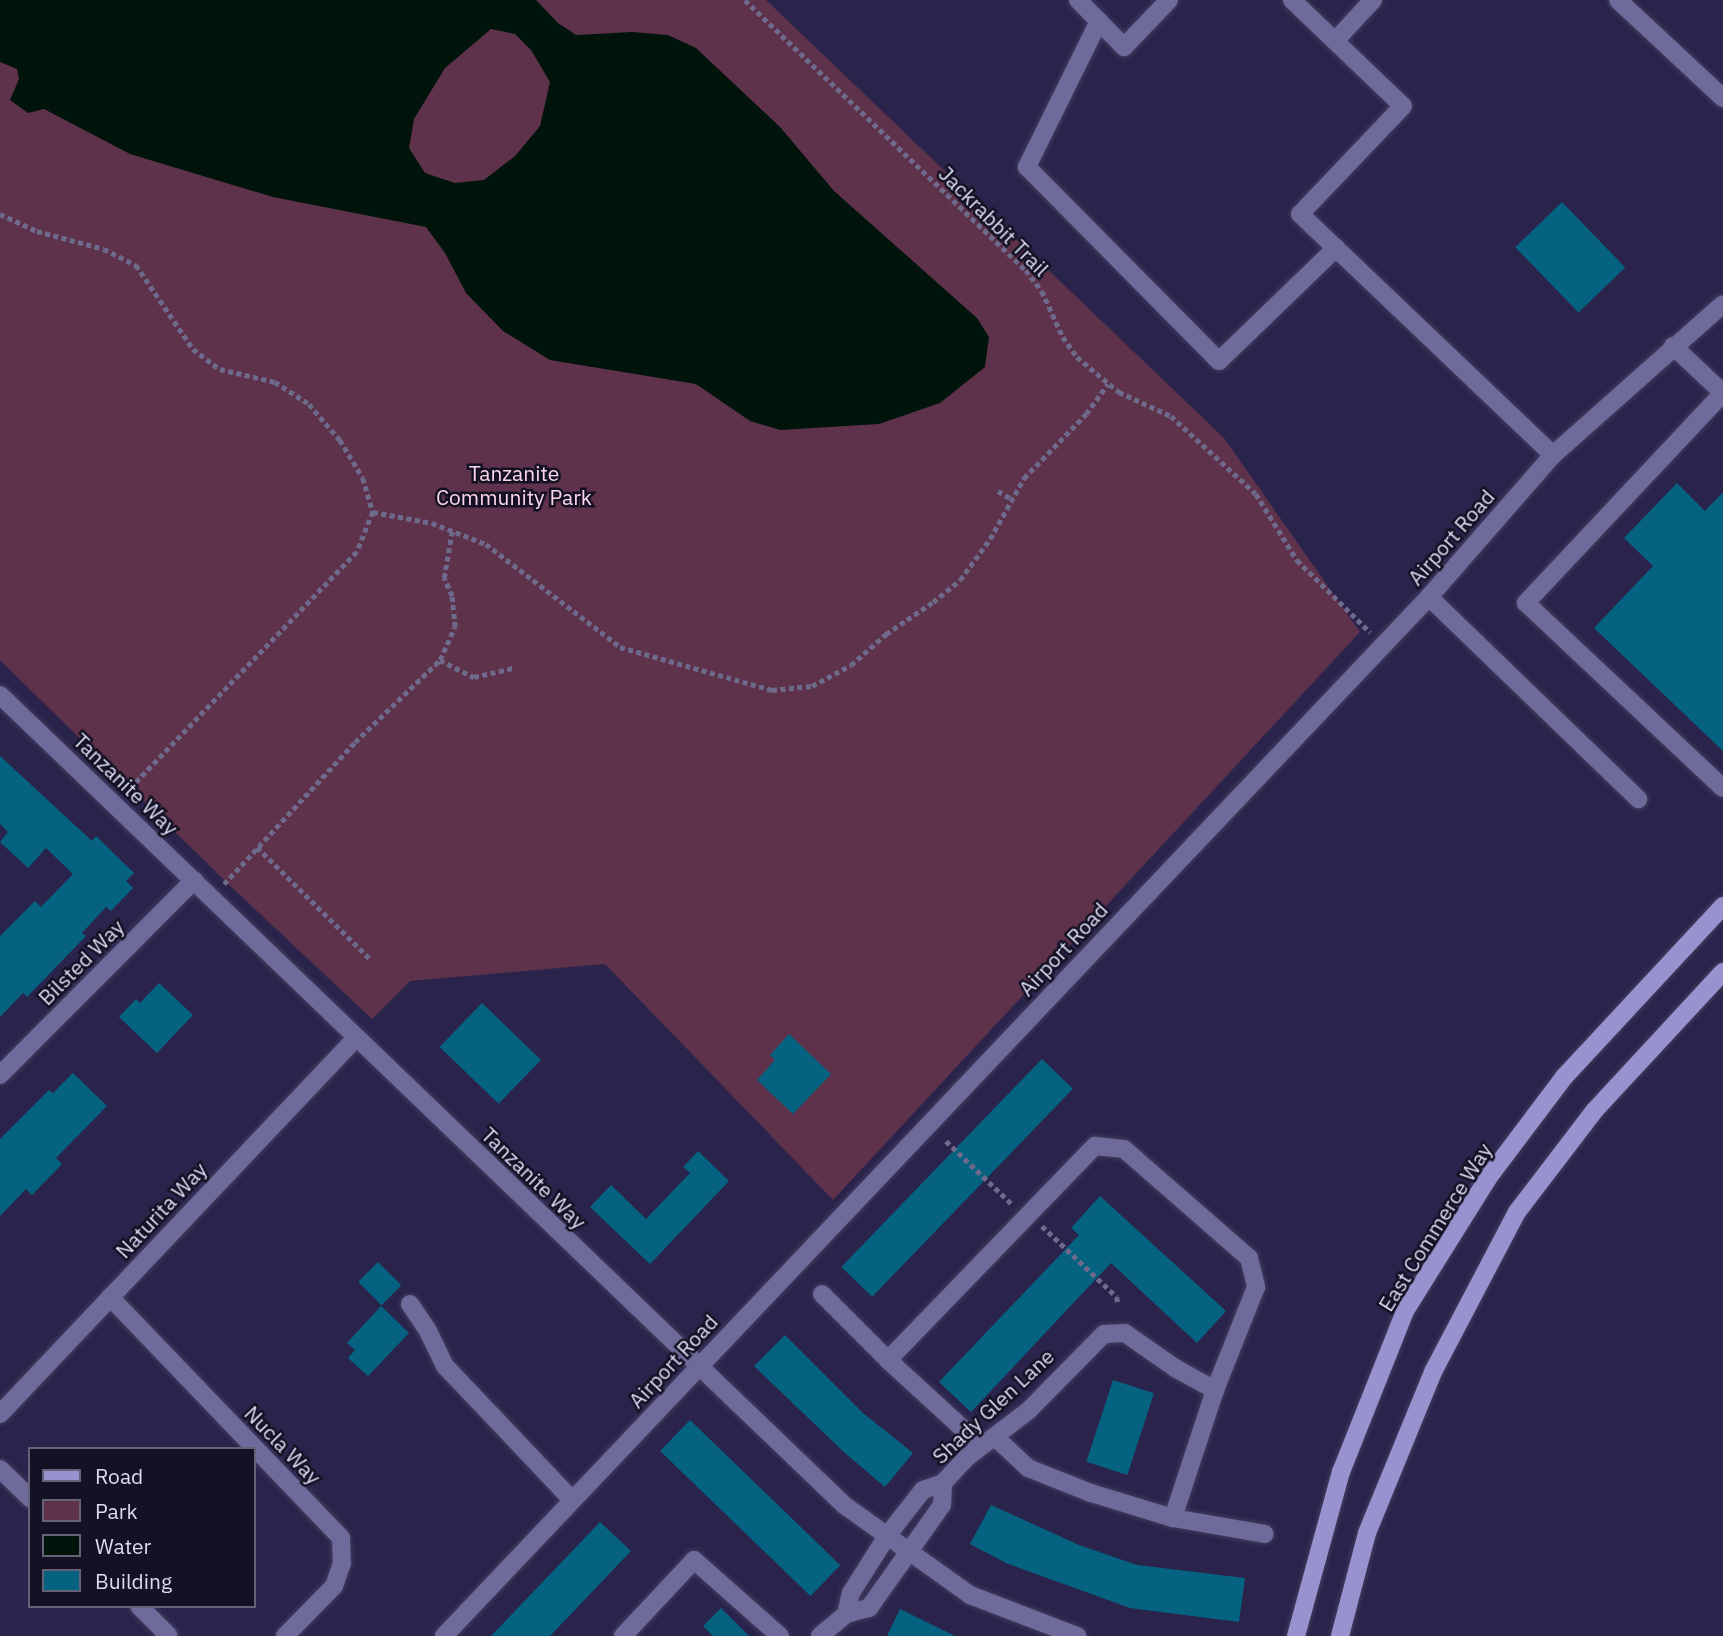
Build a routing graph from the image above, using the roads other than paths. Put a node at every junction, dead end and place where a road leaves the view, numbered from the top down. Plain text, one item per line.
1 (1078, 0) edge
2 (1169, 0) edge
3 (1292, 0) edge
4 (1373, 0) edge
5 (1618, 0) edge
6 (1099, 21) junction
7 (1335, 41) junction
8 (1723, 98) edge
9 (1336, 248) junction
10 (1723, 304) edge
11 (1673, 346) junction
12 (1553, 455) junction
13 (1429, 597) junction
14 (0, 695) edge
15 (1723, 788) edge
16 (1638, 799) dead end
17 (194, 880) junction
18 (1723, 905) edge
19 (1723, 972) edge
20 (356, 1038) junction
21 (0, 1075) edge
22 (822, 1294) dead end
23 (110, 1297) junction
24 (410, 1304) dead end
25 (888, 1360) junction
26 (698, 1367) junction
27 (1215, 1390) junction
28 (0, 1414) edge
29 (988, 1441) junction
30 (254, 1447) edge
31 (256, 1449) edge
32 (0, 1469) edge
33 (943, 1483) junction
34 (28, 1496) edge
35 (572, 1500) junction
36 (1173, 1518) junction
37 (1265, 1534) dead end
38 (887, 1536) junction
39 (909, 1554) junction
40 (141, 1608) edge
41 (846, 1614) junction
42 (169, 1636) edge
43 (285, 1636) edge
44 (444, 1636) edge
45 (624, 1636) edge
46 (780, 1636) edge
47 (820, 1636) edge
48 (1077, 1636) edge
49 (1296, 1636) edge
50 (1340, 1636) edge

1 - 6 street
2 - 6 street
3 - 7 street
4 - 7 street
5 - 8 street
6 - 9 street
7 - 9 street
9 - 12 street
10 - 11 street, Airport Road
11 - 12 street, Airport Road
11 - 15 street
12 - 13 street, Airport Road
13 - 16 street
13 - 26 street, Airport Road
14 - 17 street, Tanzanite Way
17 - 20 street, Tanzanite Way
17 - 21 street, Bilsted Way
18 - 49 main road, East Commerce Way
19 - 50 main road
20 - 23 street, Naturita Way
20 - 26 street, Tanzanite Way
22 - 25 street
23 - 28 street, Naturita Way
23 - 30 street, Nucla Way
24 - 35 street
25 - 27 street
25 - 29 street
26 - 35 street, Airport Road
26 - 38 street, Tanzanite Way
27 - 29 street, Shady Glen Lane
27 - 36 street
29 - 33 street, Shady Glen Lane
29 - 36 street
31 - 43 street, Nucla Way
32 - 34 street
33 - 38 street, Shady Glen Lane
33 - 39 street, Shady Glen Lane
35 - 44 street, Airport Road
36 - 37 street
38 - 39 street, Tanzanite Way
38 - 41 street, Shady Glen Lane
39 - 41 street, Shady Glen Lane
39 - 48 street, Tanzanite Way
40 - 42 street
41 - 47 street, Shady Glen Lane
45 - 46 street

